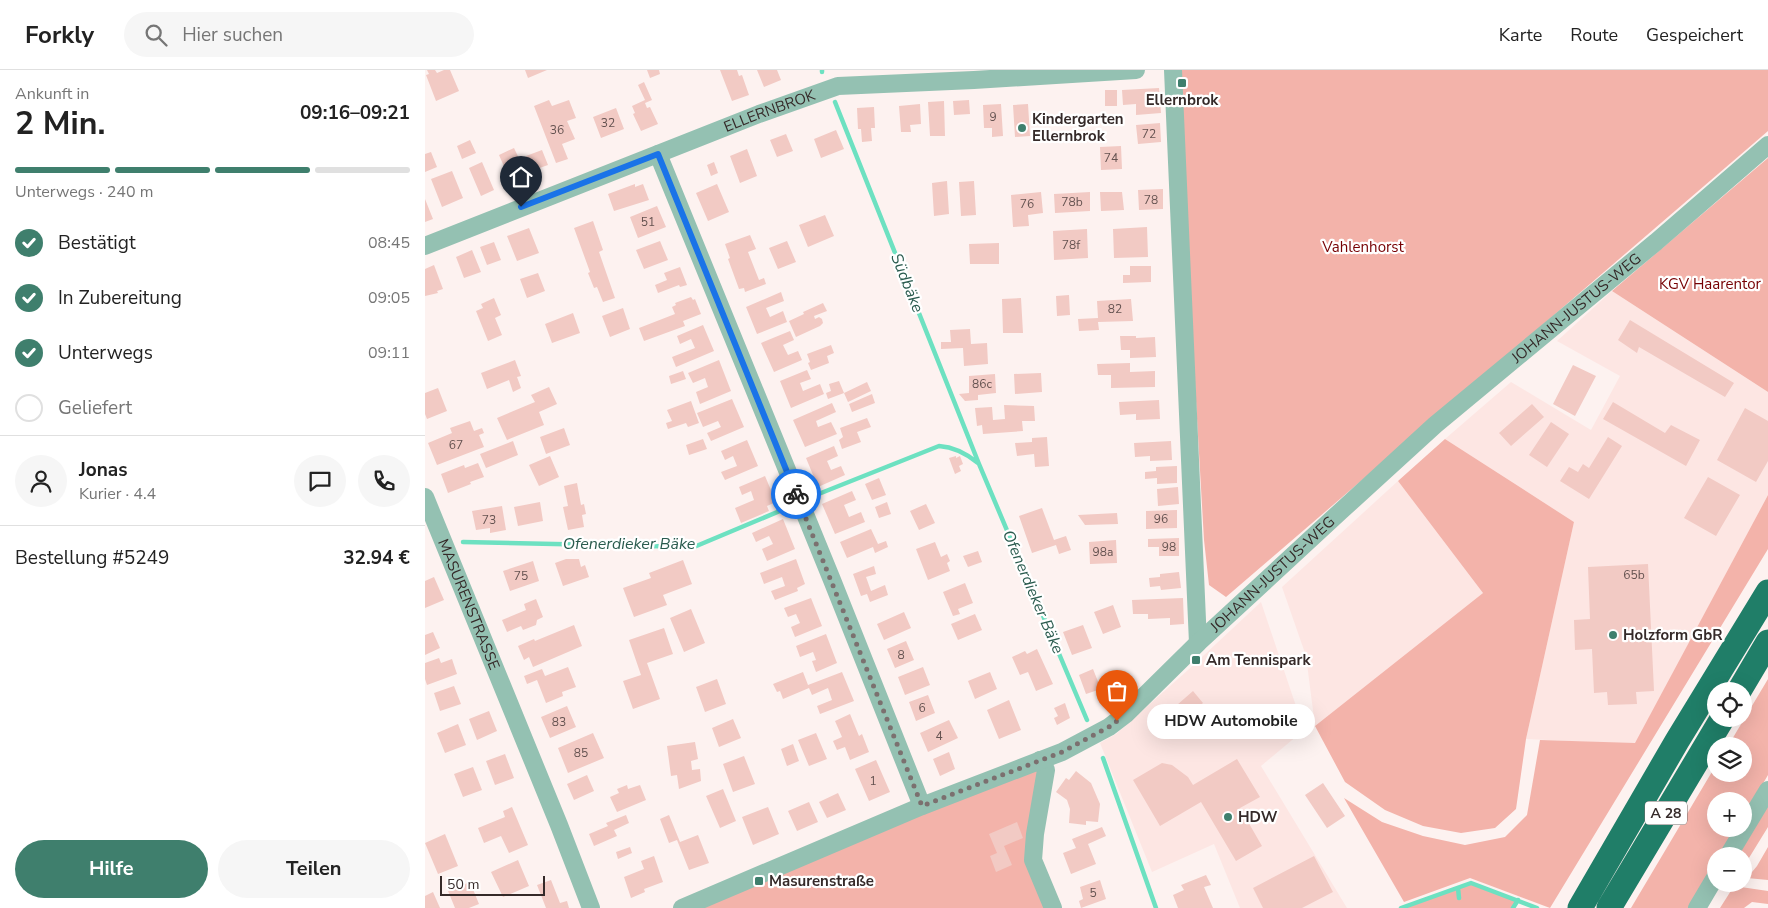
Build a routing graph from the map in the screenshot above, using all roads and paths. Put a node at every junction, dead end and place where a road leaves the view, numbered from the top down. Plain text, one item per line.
1 (1136, 70) edge
2 (1173, 70) edge
3 (1768, 145) edge
4 (658, 154) junction
5 (425, 246) edge
6 (425, 497) edge
7 (1768, 592) edge
8 (1768, 642) edge
9 (1198, 643) junction
10 (1744, 682) edge
11 (1717, 727) edge
12 (1040, 760) junction
13 (1768, 790) edge
14 (922, 806) junction
15 (1733, 847) edge
16 (1707, 891) edge
17 (591, 908) edge
18 (683, 908) edge
19 (1053, 908) edge
20 (1579, 908) edge
21 (1609, 908) edge
22 (1697, 908) edge

1 - 4 street, ELLERNBROK
2 - 9 street
3 - 9 street, JOHANN-JUSTUS-WEG
4 - 5 street, ELLERNBROK
4 - 14 street
6 - 17 street, MASURENSTRASSE
7 - 20 highway, A 28
8 - 10 highway
9 - 12 street, JOHANN-JUSTUS-WEG
11 - 21 highway, A 28
12 - 14 street, JOHANN-JUSTUS-WEG
12 - 19 street
13 - 15 street
14 - 18 street, JOHANN-JUSTUS-WEG
16 - 22 street

